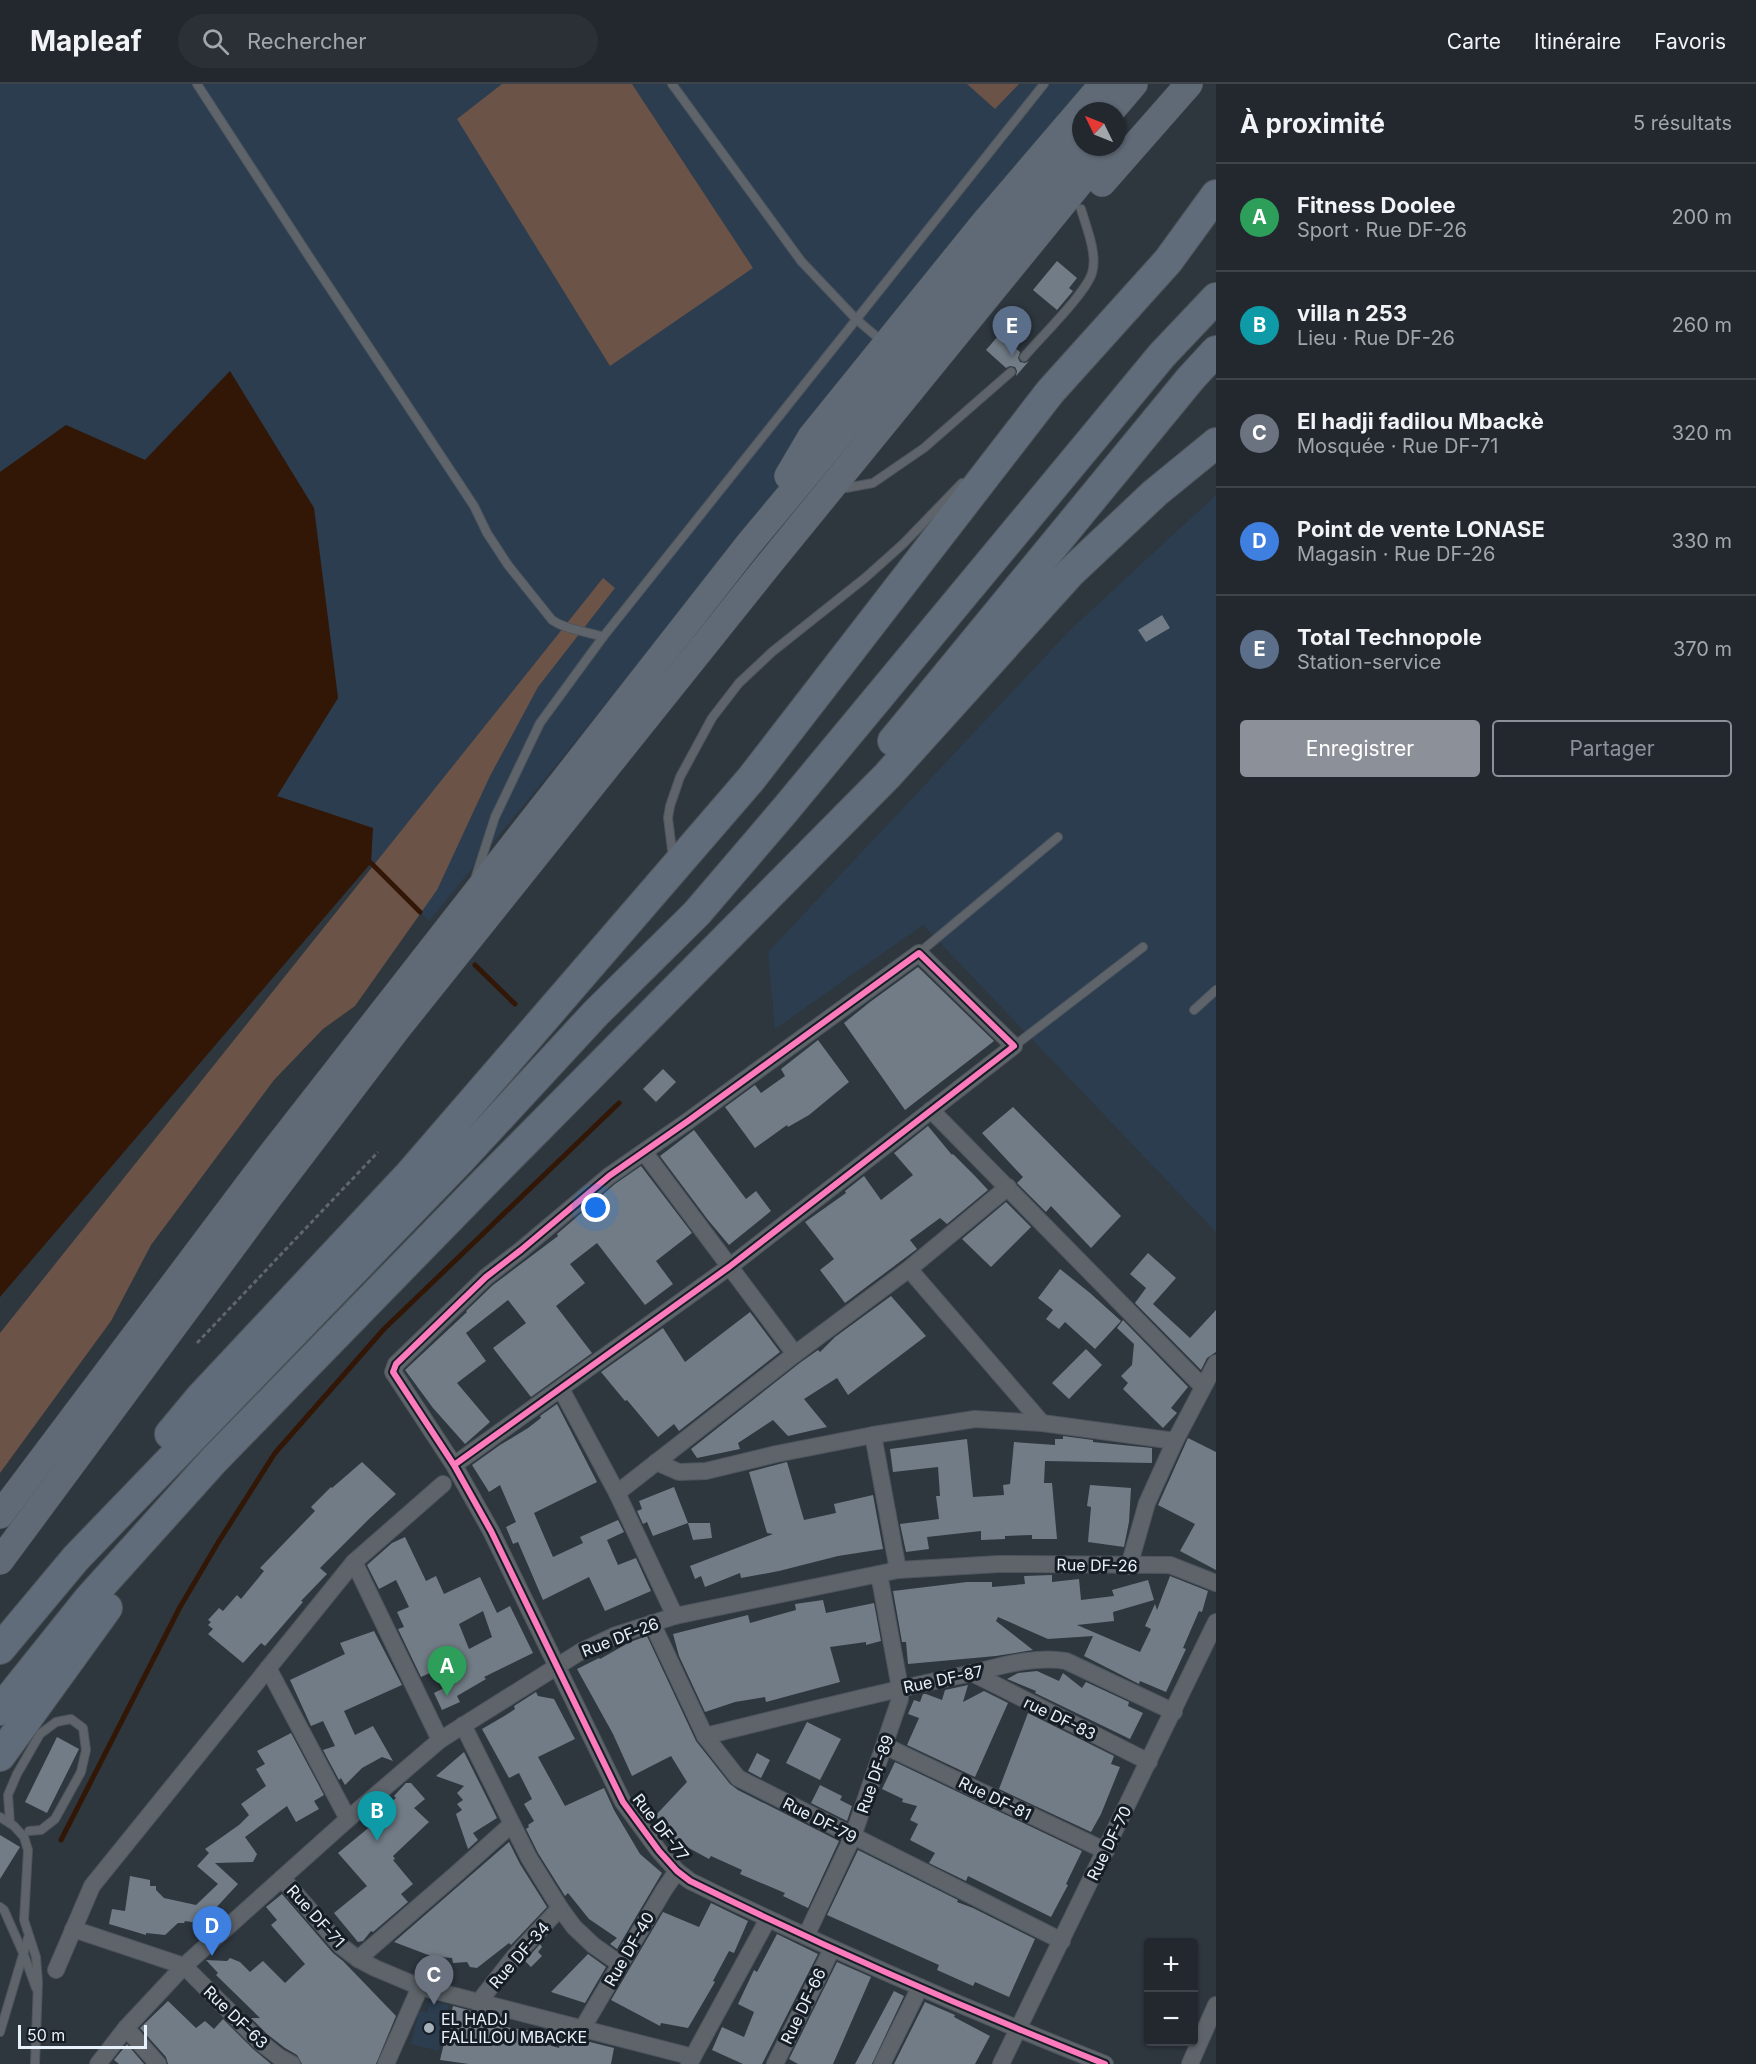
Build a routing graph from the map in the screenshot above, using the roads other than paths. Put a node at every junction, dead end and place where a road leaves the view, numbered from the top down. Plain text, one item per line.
1 (197, 84) edge
2 (672, 84) edge
3 (1044, 84) edge
4 (1103, 84) edge
5 (1134, 84) edge
6 (1164, 84) edge
7 (1189, 84) edge
8 (1119, 102) edge
9 (1126, 123) edge
10 (1094, 156) edge
11 (1095, 156) edge
12 (1216, 195) edge
13 (1081, 208) junction
14 (1216, 298) edge
15 (856, 319) junction
16 (886, 344) junction
17 (1216, 351) edge
18 (1024, 357) dead end
19 (1011, 372) dead end
20 (1050, 392) junction
21 (1216, 443) edge
22 (985, 460) dead end
23 (968, 477) dead end
24 (846, 488) junction
25 (748, 545) junction
26 (770, 563) junction
27 (603, 637) junction
28 (1058, 837) dead end
29 (675, 869) junction
30 (467, 906) junction
31 (726, 938) junction
32 (1143, 947) dead end
33 (919, 953) junction
34 (1216, 990) edge
35 (1194, 1010) dead end
36 (1014, 1046) junction
37 (931, 1110) junction
38 (644, 1152) junction
39 (1008, 1187) junction
40 (729, 1267) junction
41 (909, 1269) junction
42 (795, 1354) junction
43 (1216, 1364) edge
44 (1203, 1387) junction
45 (561, 1389) junction
46 (1042, 1423) junction
47 (873, 1435) junction
48 (1175, 1442) junction
49 (214, 1460) junction
50 (656, 1462) junction
51 (454, 1465) junction
52 (444, 1484) dead end
53 (617, 1493) junction
54 (0, 1515) edge
55 (76, 1558) junction
56 (0, 1561) edge
57 (354, 1562) junction
58 (1129, 1566) junction
59 (898, 1570) junction
60 (879, 1574) junction
61 (1216, 1583) edge
62 (675, 1616) junction
63 (1216, 1622) edge
64 (652, 1623) junction
65 (0, 1648) edge
66 (557, 1666) junction
67 (268, 1668) junction
68 (972, 1673) junction
69 (900, 1688) junction
70 (0, 1710) edge
71 (1174, 1712) junction
72 (463, 1725) junction
73 (705, 1736) junction
74 (440, 1740) junction
75 (885, 1746) junction
76 (0, 1756) edge
77 (1149, 1762) junction
78 (0, 1817) edge
79 (348, 1819) junction
80 (10, 1823) junction
81 (512, 1824) junction
82 (29, 1831) dead end
83 (853, 1836) junction
84 (1106, 1851) junction
85 (677, 1871) junction
86 (282, 1878) junction
87 (0, 1907) edge
88 (560, 1908) junction
89 (768, 1919) junction
90 (74, 1929) junction
91 (806, 1936) junction
92 (28, 1937) junction
93 (1062, 1941) junction
94 (832, 1949) junction
95 (24, 1955) junction
96 (358, 1959) junction
97 (620, 1964) junction
98 (184, 1966) junction
99 (56, 1970) dead end
100 (420, 1987) junction
101 (920, 1987) junction
102 (38, 1995) junction
103 (478, 2003) junction
104 (1216, 2005) edge
105 (126, 2028) junction
106 (582, 2029) junction
107 (1018, 2030) junction
108 (0, 2032) edge
109 (691, 2061) edge
110 (35, 2064) edge
111 (98, 2064) edge
112 (158, 2064) edge
113 (292, 2064) edge
114 (386, 2064) edge
115 (775, 2064) edge
116 (882, 2064) edge
117 (1002, 2064) edge
118 (1105, 2064) edge
119 (1190, 2064) edge

1 - 27 lane
2 - 15 lane
3 - 15 lane
4 - 16 highway
5 - 8 highway
6 - 9 highway
7 - 13 highway
10 - 25 highway
11 - 26 highway
12 - 20 highway
13 - 18 lane
13 - 24 highway
14 - 55 highway
15 - 16 lane
15 - 27 lane
16 - 25 highway
17 - 31 highway
19 - 24 lane
20 - 22 lane
20 - 29 highway
21 - 31 highway
23 - 29 lane
24 - 26 highway
25 - 30 highway
26 - 56 highway
27 - 30 lane
28 - 33 lane
29 - 55 highway
30 - 54 highway
31 - 49 highway
32 - 36 lane
33 - 36 street
33 - 38 street
34 - 35 lane
36 - 37 street
37 - 39 street
37 - 40 street
38 - 40 street
38 - 51 street, Rue DF-77
39 - 41 street
39 - 44 street
40 - 42 street
40 - 45 street
41 - 42 street
41 - 46 street
42 - 50 street
43 - 44 street
44 - 48 street
45 - 51 street
45 - 53 street
46 - 47 street
46 - 48 street
47 - 50 street
47 - 59 street
48 - 58 street
49 - 70 highway
49 - 76 highway
50 - 53 street
51 - 66 street, Rue DF-77
52 - 57 street
53 - 62 street
55 - 65 highway
57 - 67 street
57 - 74 street
58 - 59 street, Rue DF-26
58 - 61 street, Rue DF-26
59 - 60 street, Rue DF-26
60 - 62 street, Rue DF-26
60 - 69 street, Rue DF-89
62 - 64 street, Rue DF-26
63 - 71 street, Rue DF-70
64 - 66 street, Rue DF-26
64 - 73 street, Rue DF-79
66 - 72 street, Rue DF-26
66 - 85 street, Rue DF-77
67 - 79 street
67 - 90 street
68 - 69 street, Rue DF-87
68 - 71 street, Rue DF-87
68 - 77 street, rue DF-83
69 - 73 street, Rue DF-87
69 - 75 street, Rue DF-89
71 - 77 street, Rue DF-70
72 - 74 street, Rue DF-26
72 - 81 street
73 - 83 street, Rue DF-79
74 - 79 street, Rue DF-26
75 - 83 street, Rue DF-89
75 - 84 street, Rue DF-81
77 - 84 street, Rue DF-70
78 - 80 lane
79 - 86 street, Rue DF-26
80 - 82 lane
80 - 92 lane
81 - 88 street
81 - 96 street
83 - 91 street, Rue DF-89
83 - 93 street, Rue DF-79
84 - 93 street, Rue DF-70
85 - 89 street, Rue DF-77
85 - 97 street, Rue DF-40
86 - 96 street, Rue DF-71
86 - 98 street, Rue DF-26
87 - 95 lane
88 - 97 street
88 - 103 street, Rue DF-34
89 - 91 street, Rue DF-77
89 - 109 street
90 - 98 street
90 - 99 street
91 - 94 street, Rue DF-77
92 - 95 lane
92 - 102 lane
93 - 107 street, Rue DF-70
94 - 101 street, Rue DF-77
94 - 115 street, Rue DF-66
95 - 102 lane
95 - 108 lane
96 - 100 street, Rue DF-71
97 - 106 street, Rue DF-40
98 - 105 street, Rue DF-26
98 - 113 street, Rue DF-63
100 - 103 street, Rue DF-71
100 - 114 street
101 - 107 street, Rue DF-77
101 - 116 street
102 - 110 lane
103 - 106 street, Rue DF-71
104 - 119 street
105 - 111 street, Rue DF-26
105 - 112 street
106 - 109 street, Rue DF-71
107 - 117 street, Rue DF-70
107 - 118 street, Rue DF-77

